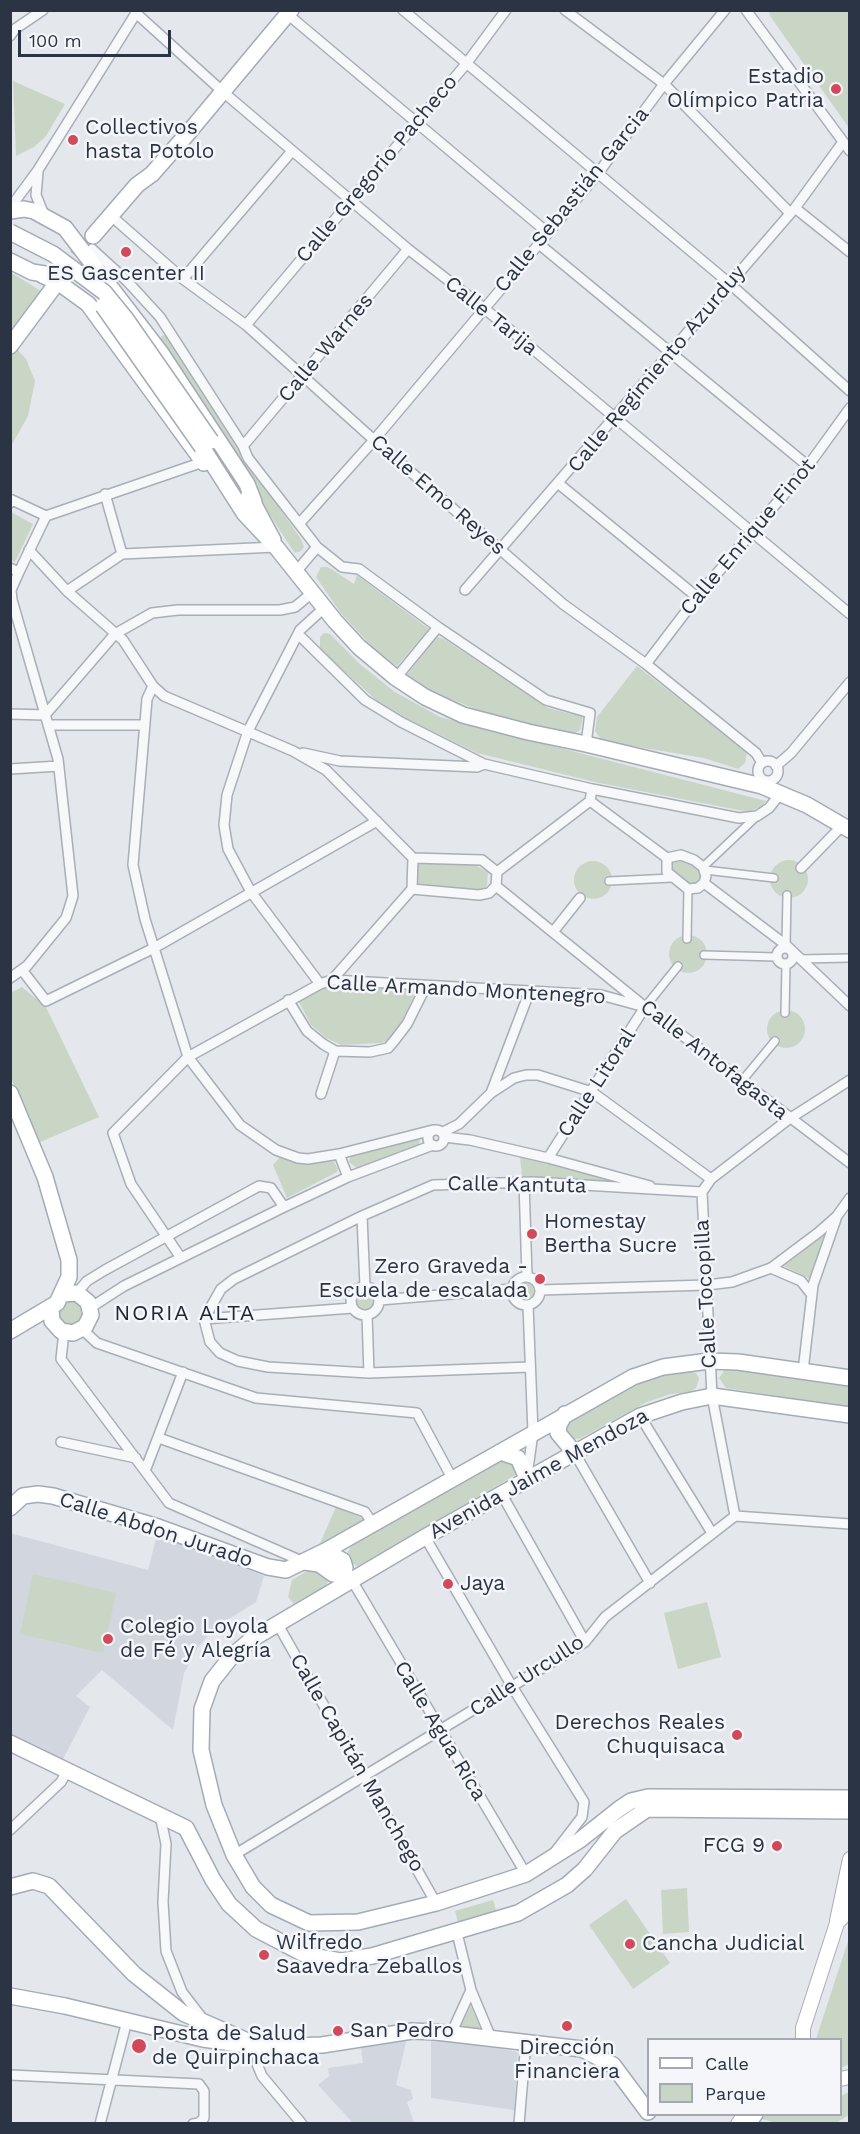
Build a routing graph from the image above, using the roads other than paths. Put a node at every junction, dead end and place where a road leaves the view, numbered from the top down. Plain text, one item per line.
1 (44, 10) edge
2 (403, 10) edge
3 (506, 10) edge
4 (565, 10) edge
5 (725, 10) edge
6 (746, 10) edge
7 (137, 12) edge
8 (287, 12) edge
9 (10, 36) edge
10 (466, 64) junction
11 (664, 84) junction
12 (222, 91) junction
13 (415, 123) junction
14 (843, 142) junction
15 (292, 151) junction
16 (849, 151) edge
17 (38, 170) junction
18 (599, 172) junction
19 (152, 174) junction
20 (351, 200) junction
21 (10, 209) edge
22 (793, 210) junction
23 (44, 215) junction
24 (117, 221) junction
25 (10, 232) edge
26 (548, 233) junction
27 (10, 242) edge
28 (539, 244) junction
29 (408, 249) junction
30 (849, 252) edge
31 (81, 254) junction
32 (10, 261) edge
33 (42, 275) junction
34 (183, 279) junction
35 (59, 283) junction
36 (729, 283) junction
37 (41, 296) dead end
38 (485, 309) junction
39 (246, 325) junction
40 (10, 333) edge
41 (10, 346) edge
42 (670, 352) junction
43 (303, 376) junction
44 (849, 391) edge
45 (849, 408) edge
46 (614, 417) junction
47 (374, 440) junction
48 (243, 446) junction
49 (205, 450) junction
50 (808, 466) junction
51 (560, 484) junction
52 (105, 494) junction
53 (10, 503) edge
54 (249, 508) junction
55 (46, 516) junction
56 (299, 524) junction
57 (753, 533) junction
58 (276, 547) junction
59 (317, 547) junction
60 (501, 549) junction
61 (29, 550) junction
62 (122, 554) junction
63 (15, 570) edge
64 (295, 573) junction
65 (465, 590) dead end
66 (67, 591) junction
67 (312, 593) junction
68 (697, 597) junction
69 (324, 608) junction
70 (849, 614) edge
71 (438, 627) junction
72 (115, 634) junction
73 (298, 634) junction
74 (646, 664) junction
75 (396, 678) junction
76 (849, 682) edge
77 (153, 686) junction
78 (10, 714) edge
79 (47, 720) junction
80 (145, 725) junction
81 (249, 731) junction
82 (586, 744) junction
83 (293, 751) junction
84 (484, 764) junction
85 (59, 766) junction
86 (10, 769) edge
87 (761, 769) junction
88 (776, 772) junction
89 (737, 779) junction
90 (592, 789) junction
91 (780, 794) junction
92 (590, 801) junction
93 (757, 816) junction
94 (377, 821) junction
95 (847, 826) edge
96 (413, 858) junction
97 (667, 858) junction
98 (704, 868) junction
99 (801, 868) dead end
100 (497, 872) junction
101 (672, 878) junction
102 (774, 878) dead end
103 (609, 881) dead end
104 (704, 884) junction
105 (496, 886) junction
106 (412, 889) junction
107 (688, 890) junction
108 (251, 892) junction
109 (788, 895) dead end
110 (580, 898) dead end
111 (553, 932) junction
112 (687, 939) dead end
113 (154, 948) junction
114 (788, 948) junction
115 (704, 955) dead end
116 (776, 957) junction
117 (849, 958) edge
118 (800, 959) junction
119 (786, 965) junction
120 (678, 966) dead end
121 (22, 970) junction
122 (10, 978) edge
123 (332, 980) junction
124 (320, 984) junction
125 (426, 986) junction
126 (530, 993) junction
127 (288, 1000) junction
128 (849, 1006) edge
129 (645, 1007) junction
130 (785, 1013) dead end
131 (775, 1041) dead end
132 (335, 1051) junction
133 (188, 1057) junction
134 (849, 1080) edge
135 (741, 1082) junction
136 (592, 1092) junction
137 (10, 1093) edge
138 (321, 1094) dead end
139 (491, 1094) junction
140 (789, 1119) junction
141 (440, 1133) junction
142 (433, 1145) junction
143 (339, 1154) junction
144 (548, 1158) junction
145 (849, 1163) edge
146 (348, 1177) junction
147 (711, 1179) junction
148 (524, 1182) junction
149 (669, 1191) junction
150 (702, 1192) junction
151 (849, 1198) edge
152 (284, 1207) junction
153 (362, 1216) junction
154 (837, 1216) junction
155 (168, 1237) junction
156 (181, 1258) junction
157 (771, 1268) junction
158 (527, 1276) junction
159 (707, 1285) junction
160 (365, 1287) junction
161 (512, 1289) junction
162 (540, 1290) junction
163 (70, 1294) junction
164 (812, 1295) junction
165 (380, 1300) junction
166 (528, 1305) junction
167 (90, 1308) junction
168 (353, 1308) junction
169 (51, 1309) junction
170 (367, 1315) junction
171 (204, 1319) junction
172 (82, 1329) junction
173 (10, 1331) edge
174 (64, 1332) junction
175 (708, 1361) junction
176 (530, 1367) junction
177 (803, 1371) junction
178 (183, 1372) junction
179 (369, 1373) junction
180 (849, 1378) edge
181 (712, 1396) junction
182 (565, 1414) junction
183 (849, 1415) edge
184 (640, 1416) junction
185 (533, 1433) junction
186 (159, 1438) junction
187 (61, 1443) dead end
188 (500, 1452) junction
189 (574, 1452) junction
190 (136, 1458) junction
191 (145, 1471) junction
192 (452, 1478) junction
193 (527, 1478) junction
194 (501, 1493) junction
195 (10, 1508) edge
196 (735, 1516) junction
197 (373, 1524) junction
198 (849, 1524) edge
199 (712, 1533) junction
200 (424, 1537) junction
201 (304, 1562) junction
202 (338, 1573) junction
203 (651, 1583) junction
204 (277, 1623) junction
205 (585, 1642) junction
206 (513, 1688) junction
207 (440, 1732) junction
208 (10, 1743) edge
209 (67, 1771) junction
210 (365, 1775) junction
211 (849, 1798) edge
212 (657, 1801) junction
213 (750, 1803) junction
214 (849, 1811) edge
215 (159, 1813) junction
216 (10, 1830) edge
217 (574, 1843) junction
218 (604, 1844) junction
219 (234, 1855) junction
220 (849, 1859) edge
221 (546, 1864) junction
222 (526, 1874) junction
223 (578, 1875) junction
224 (10, 1887) edge
225 (436, 1903) junction
226 (849, 1909) edge
227 (837, 1923) junction
228 (457, 1933) junction
229 (471, 1990) junction
230 (10, 1996) edge
231 (127, 2021) junction
232 (207, 2025) junction
233 (452, 2034) junction
234 (801, 2036) edge
235 (491, 2038) junction
236 (526, 2041) junction
237 (261, 2047) junction
238 (10, 2075) edge
239 (112, 2080) junction
240 (647, 2109) edge
241 (196, 2123) edge
242 (100, 2124) edge
243 (302, 2124) edge
244 (519, 2124) edge

1 - 9 street
2 - 10 street
3 - 10 street, Calle Gregorio Pacheco
4 - 11 street
5 - 11 street, Calle Sebastián Garcia
6 - 14 street
7 - 12 street, Calle Tarija
7 - 17 street
8 - 12 main road
8 - 13 street
10 - 13 street, Calle Gregorio Pacheco
10 - 18 street
11 - 18 street, Calle Sebastián Garcia
11 - 22 street
12 - 15 street, Calle Tarija
12 - 19 main road
13 - 20 street, Calle Gregorio Pacheco
13 - 26 street
14 - 16 street
14 - 22 street, Calle Regimiento Azurduy
15 - 20 street, Calle Tarija
15 - 34 street
17 - 21 street
17 - 23 street
18 - 26 street, Calle Sebastián Garcia
18 - 36 street
19 - 24 main road
19 - 31 main road
20 - 29 street, Calle Tarija
20 - 39 street, Calle Gregorio Pacheco
21 - 23 main road
22 - 30 street
22 - 36 street, Calle Regimiento Azurduy
23 - 31 main road
24 - 31 main road
24 - 34 street, Calle Emo Reyes
25 - 49 main road, bridge
26 - 28 street, Calle Sebastián Garcia
27 - 49 main road, bridge
28 - 38 street, Calle Sebastián Garcia
28 - 42 street
29 - 38 street, Calle Tarija
29 - 43 street, Calle Warnes
31 - 33 main road
31 - 35 main road
31 - 48 street
31 - 54 main road
32 - 33 main road
33 - 35 main road
34 - 39 street, Calle Emo Reyes
35 - 41 main road
35 - 49 main road
36 - 42 street, Calle Regimiento Azurduy
36 - 44 street
37 - 40 main road
38 - 46 street, Calle Tarija
38 - 47 street, Calle Sebastián Garcia
39 - 43 street, Calle Emo Reyes
42 - 46 street, Calle Regimiento Azurduy
42 - 50 street
43 - 47 street, Calle Emo Reyes
43 - 48 street, Calle Warnes
45 - 50 street, Calle Enrique Finot
46 - 51 street, Calle Regimiento Azurduy
46 - 57 street, Calle Tarija
47 - 56 street, Calle Sebastián Garcia
47 - 60 street, Calle Emo Reyes
48 - 56 street
49 - 52 street
49 - 54 main road
49 - 54 main road
50 - 57 street, Calle Enrique Finot
51 - 60 street, Calle Regimiento Azurduy
51 - 68 street
52 - 55 street
52 - 62 street
53 - 55 street
54 - 58 main road
55 - 61 street
56 - 59 street
57 - 68 street, Calle Enrique Finot
57 - 70 street, Calle Tarija
58 - 62 street
58 - 64 main road
59 - 64 street
59 - 71 street
60 - 65 street, Calle Regimiento Azurduy
60 - 74 street, Calle Emo Reyes
61 - 63 street
61 - 66 street
62 - 66 street
63 - 79 street
64 - 67 main road
66 - 72 street
67 - 69 main road
67 - 72 street
68 - 74 street, Calle Enrique Finot
69 - 73 street, Calle Armando Montenegro
69 - 75 main road
71 - 75 street
71 - 82 street
72 - 77 street
72 - 79 street
73 - 81 street, Calle Armando Montenegro
73 - 84 street
74 - 87 street, Calle Emo Reyes
75 - 82 main road
76 - 88 street
77 - 80 street
77 - 81 street
78 - 79 street
79 - 80 street
79 - 85 street
80 - 113 street
81 - 83 street
81 - 108 street, Calle Armando Montenegro
82 - 89 main road
83 - 84 street
83 - 94 street
84 - 90 street
85 - 86 street
85 - 121 street
87 - 88 street
87 - 88 street
87 - 89 main road
88 - 91 main road
89 - 91 main road
90 - 92 street
90 - 93 street
91 - 93 street
91 - 95 main road
92 - 97 street
92 - 100 street
93 - 98 street
94 - 96 street
94 - 108 street
95 - 99 street
96 - 100 street
96 - 106 street
97 - 98 street
97 - 101 street
98 - 102 street
98 - 104 street
100 - 105 street
101 - 103 street
101 - 107 street
104 - 107 street
104 - 114 street
105 - 106 street
105 - 111 street, Calle Antofagasta
106 - 123 street
107 - 112 street
108 - 113 street
108 - 124 street, Calle Armando Montenegro
109 - 114 street
110 - 111 street
111 - 129 street, Calle Antofagasta
113 - 121 street
113 - 133 street
114 - 116 street
114 - 118 street
114 - 119 street
115 - 116 street
116 - 119 street
117 - 118 street
118 - 128 street
119 - 130 street
120 - 129 street
121 - 122 street
123 - 124 street, Calle Armando Montenegro
123 - 125 street, Calle Armando Montenegro
124 - 127 street
125 - 126 street, Calle Armando Montenegro
125 - 132 street
126 - 129 street, Calle Armando Montenegro
126 - 139 street
127 - 132 street
127 - 133 street
129 - 135 street, Calle Antofagasta
129 - 136 street, Calle Litoral
131 - 135 street
132 - 138 street
133 - 143 street
133 - 155 street
134 - 140 street
135 - 140 street, Calle Antofagasta
136 - 139 street
136 - 144 street, Calle Litoral
136 - 147 street
137 - 163 main road
139 - 141 street
140 - 145 street, Calle Antofagasta
140 - 147 street
141 - 142 street
141 - 142 street
141 - 143 street
141 - 144 street
142 - 146 street
143 - 146 street
144 - 149 street
146 - 152 street
147 - 150 street
148 - 149 street, Calle Kantuta
148 - 153 street, Calle Kantuta
148 - 158 street
149 - 150 street, Calle Kantuta
150 - 159 street, Calle Tocopilla
151 - 154 street
152 - 155 street
152 - 156 street
153 - 160 street
153 - 171 street, Calle Kantuta
154 - 157 street
154 - 164 street
155 - 156 street
155 - 163 street
156 - 167 street
157 - 159 street
157 - 164 street
158 - 161 street
158 - 162 street
159 - 162 street
159 - 175 street, Calle Tocopilla
160 - 165 street
160 - 168 street
161 - 165 street
161 - 166 street
162 - 166 street
163 - 167 main road
163 - 169 main road
164 - 177 street
165 - 170 street
166 - 176 street
167 - 172 main road
168 - 170 street
168 - 171 street
169 - 173 main road
169 - 174 main road
170 - 179 street
171 - 179 street
172 - 174 main road
172 - 178 street
174 - 190 street
175 - 177 main road, Avenida Jaime Mendoza
175 - 181 street, Calle Tocopilla
175 - 182 main road, Avenida Jaime Mendoza
176 - 179 street
176 - 185 street
177 - 180 main road, Avenida Jaime Mendoza
178 - 186 street
178 - 192 street
181 - 183 main road, Avenida Jaime Mendoza
181 - 184 main road, Avenida Jaime Mendoza
181 - 196 street, Calle Tocopilla
182 - 185 main road, Avenida Jaime Mendoza
182 - 189 main road
184 - 189 main road, Avenida Jaime Mendoza
184 - 199 street
185 - 188 main road, Avenida Jaime Mendoza
185 - 193 street
186 - 191 street
186 - 197 street
187 - 190 street
188 - 192 main road, Avenida Jaime Mendoza
188 - 193 main road
189 - 193 main road, Avenida Jaime Mendoza
189 - 203 street
190 - 191 street
191 - 201 street
192 - 197 main road, Avenida Jaime Mendoza
193 - 194 main road, Avenida Jaime Mendoza
194 - 200 main road, Avenida Jaime Mendoza
194 - 205 street
195 - 201 main road, Calle Abdon Jurado
196 - 198 street
196 - 199 street, Calle Urcullo
197 - 202 main road, Avenida Jaime Mendoza
199 - 203 street, Calle Urcullo
200 - 202 main road, Avenida Jaime Mendoza
200 - 206 street
201 - 202 main road, Calle Abdon Jurado
202 - 204 main road, Avenida Jaime Mendoza
202 - 207 street, Calle Agua Rica
203 - 205 street, Calle Urcullo
204 - 210 street, Calle Capitán Manchego
204 - 219 main road, Avenida Jaime Mendoza
205 - 206 street, Calle Urcullo
206 - 207 street, Calle Urcullo
206 - 217 street
207 - 210 street, Calle Urcullo
207 - 222 street, Calle Agua Rica
208 - 209 main road
209 - 215 main road
209 - 216 street
210 - 219 street, Calle Urcullo
210 - 225 street, Calle Capitán Manchego
211 - 213 main road
212 - 213 main road
212 - 217 main road, Avenida Jaime Mendoza
212 - 218 main road
213 - 214 main road
215 - 228 main road
215 - 232 street
217 - 218 main road
217 - 221 main road, Avenida Jaime Mendoza
217 - 221 street
217 - 223 main road
218 - 223 main road
219 - 225 main road, Avenida Jaime Mendoza
220 - 227 main road
221 - 222 main road, Avenida Jaime Mendoza
222 - 225 main road, Avenida Jaime Mendoza
223 - 228 main road
224 - 232 main road
226 - 227 main road
227 - 234 main road
228 - 229 street
229 - 233 street
229 - 235 street
230 - 231 main road
231 - 237 main road
231 - 239 street
232 - 237 main road
233 - 235 main road
233 - 237 main road
235 - 236 main road
236 - 240 main road
236 - 244 street
237 - 243 street
238 - 239 street
239 - 241 street
239 - 242 street

